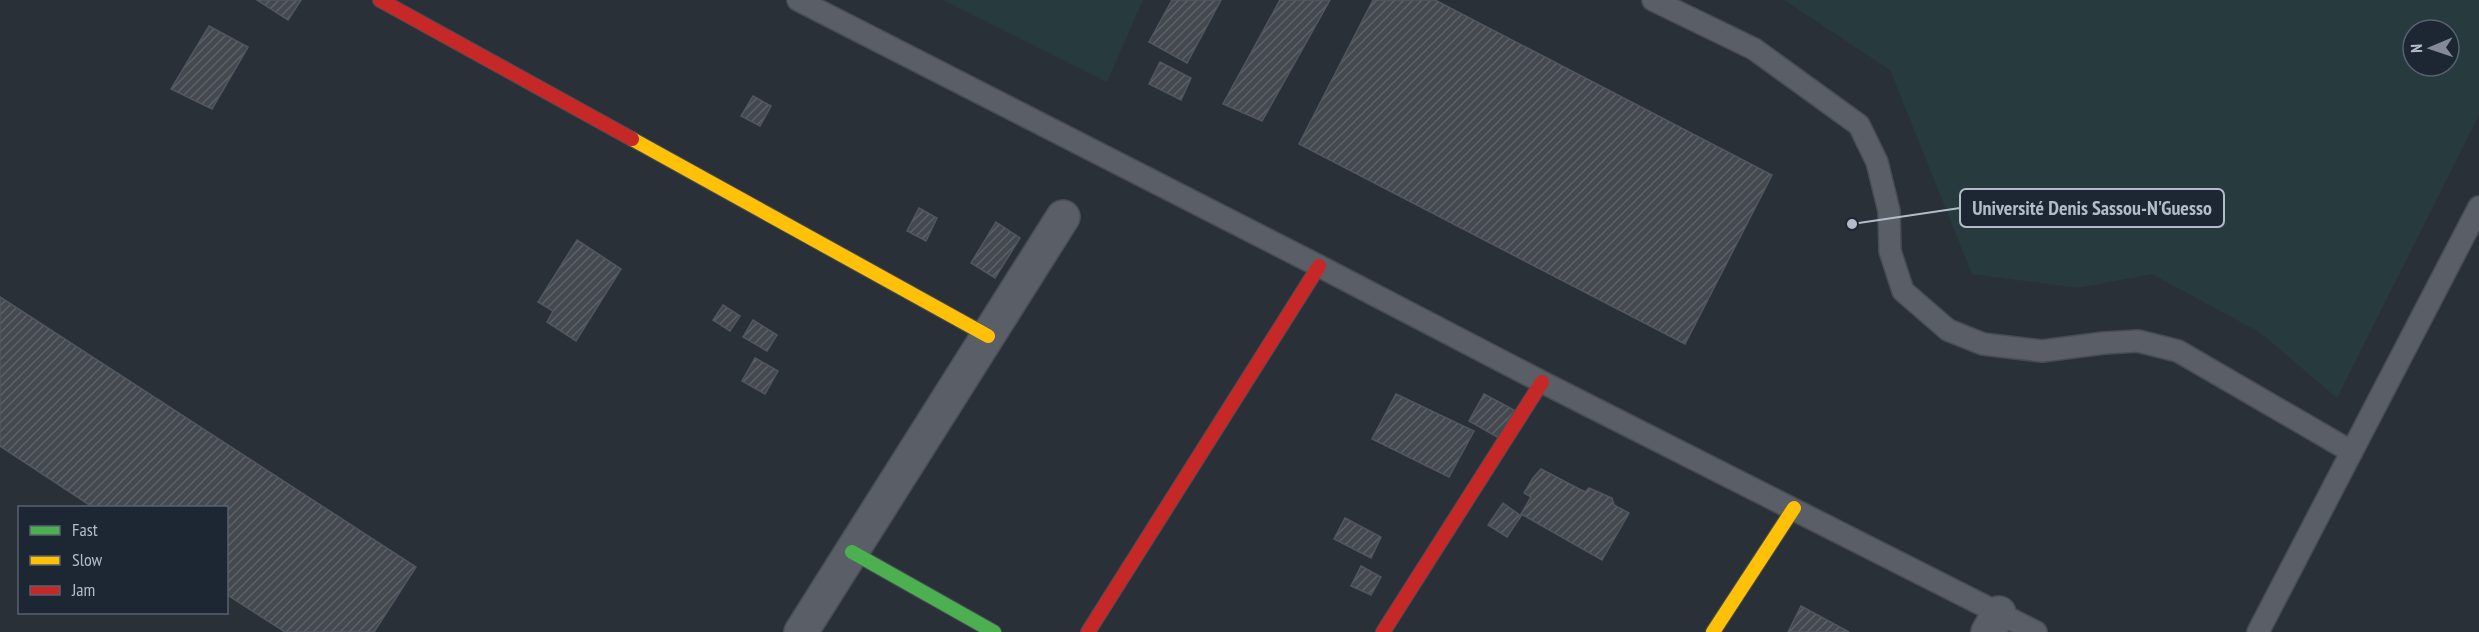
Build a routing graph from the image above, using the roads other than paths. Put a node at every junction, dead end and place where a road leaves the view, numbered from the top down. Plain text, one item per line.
1 (380, 0) edge
2 (798, 0) edge
3 (1653, 0) edge
4 (2479, 207) edge
5 (1063, 217) dead end
6 (1319, 266) junction
7 (988, 336) junction
8 (1542, 382) junction
9 (2352, 452) junction
10 (1794, 508) junction
11 (852, 552) junction
12 (1994, 622) edge
13 (801, 632) edge
14 (994, 632) edge
15 (1088, 632) edge
16 (1383, 632) edge
17 (1713, 632) edge
18 (2036, 632) edge
19 (2258, 632) edge

1 - 7 street
2 - 6 lane
3 - 9 lane
4 - 9 lane
5 - 7 street
6 - 8 lane
6 - 15 street
7 - 11 street
8 - 10 lane
8 - 16 street
9 - 19 lane
10 - 12 lane
10 - 17 street
11 - 13 street
11 - 14 street
12 - 18 lane

